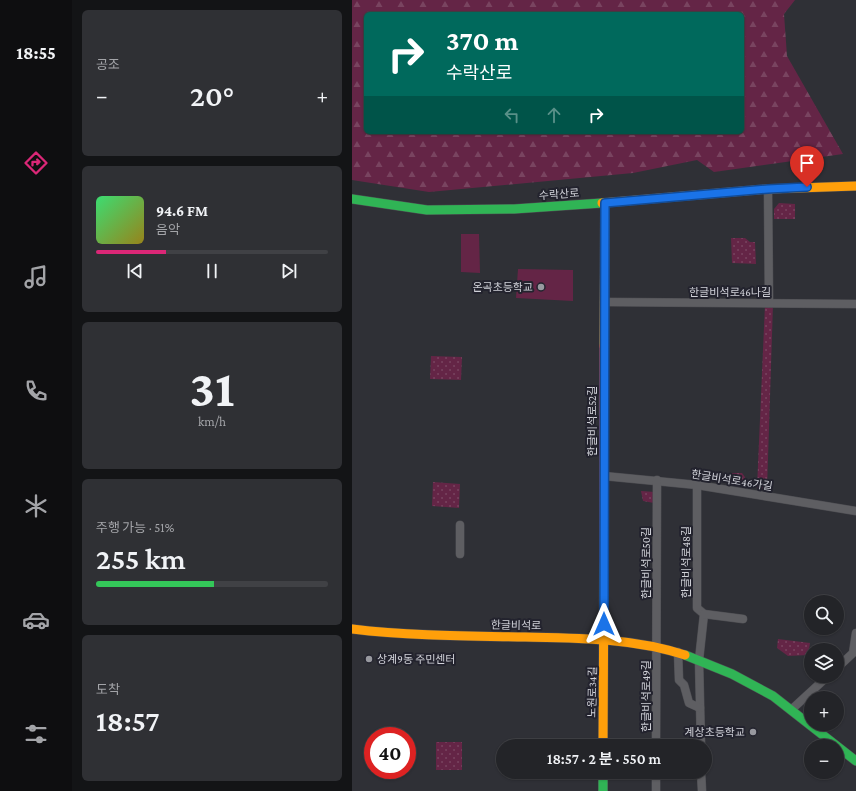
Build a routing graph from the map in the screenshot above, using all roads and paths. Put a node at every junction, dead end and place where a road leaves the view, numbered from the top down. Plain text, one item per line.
1 (856, 186) edge
2 (768, 189) junction
3 (352, 199) edge
4 (605, 203) junction
5 (604, 302) junction
6 (769, 303) junction
7 (856, 304) edge
8 (604, 476) junction
9 (657, 480) junction
10 (697, 485) junction
11 (856, 511) edge
12 (460, 525) dead end
13 (460, 554) dead end
14 (704, 614) junction
15 (743, 619) dead end
16 (352, 629) edge
17 (856, 633) edge
18 (604, 639) junction
19 (657, 646) junction
20 (678, 652) junction
21 (854, 654) edge
22 (699, 660) junction
23 (844, 662) edge
24 (820, 683) edge
25 (700, 708) junction
26 (791, 710) junction
27 (603, 739) edge
28 (656, 739) edge
29 (701, 739) edge
30 (856, 760) edge
31 (603, 779) edge
32 (656, 779) edge
33 (701, 779) edge
34 (603, 791) edge
35 (656, 791) edge
36 (702, 791) edge

1 - 2 street, 수락산로
2 - 4 street, 수락산로
2 - 6 street
3 - 4 street, 수락산로
4 - 5 street, 한글비석로52길
5 - 6 street, 한글비석로46나길
5 - 8 street, 한글비석로52길
6 - 7 street, 한글비석로46나길
8 - 9 street, 한글비석로46가길
8 - 18 street, 한글비석로52길
9 - 10 street, 한글비석로46가길
9 - 19 street, 한글비석로50길
10 - 11 street, 한글비석로46가길
10 - 14 street, 한글비석로48길
12 - 13 street
14 - 15 street
14 - 22 street, 한글비석로48길
16 - 18 street, 한글비석로
17 - 21 street
18 - 19 street, 한글비석로
18 - 27 street, 노원로34길
19 - 20 street, 한글비석로
19 - 28 street, 한글비석로49길
20 - 22 street, 한글비석로
20 - 25 street
21 - 23 street
22 - 25 street, 한글비석로48길
22 - 26 street, 한글비석로
24 - 26 street
25 - 29 street, 한글비석로48길
26 - 30 street, 한글비석로
31 - 34 street
32 - 35 street
33 - 36 street

